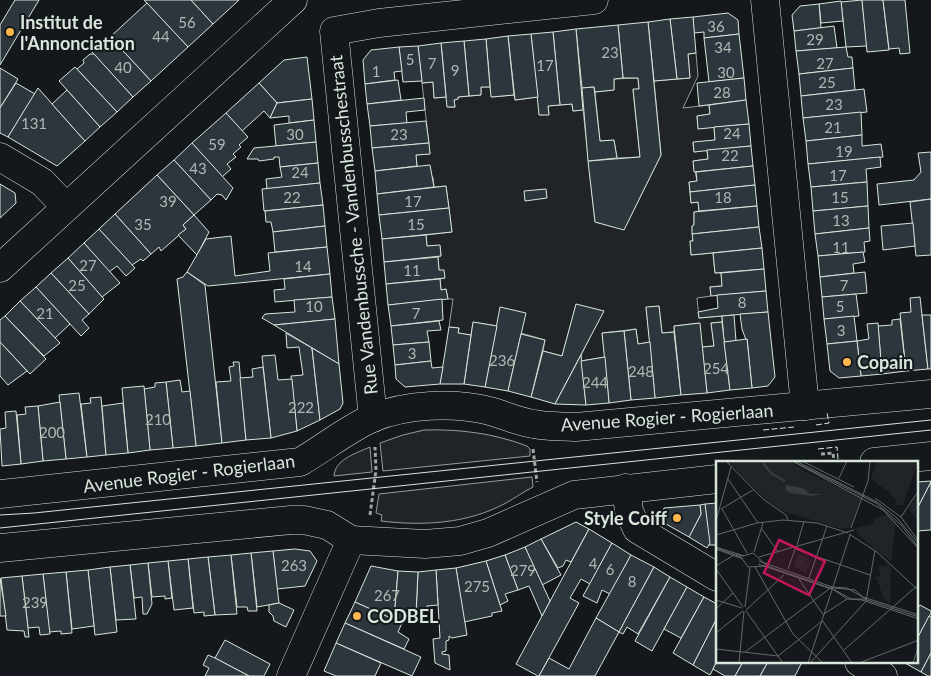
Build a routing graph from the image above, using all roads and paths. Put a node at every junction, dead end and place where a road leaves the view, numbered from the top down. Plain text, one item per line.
1 (293, 0) edge
2 (594, 0) edge
3 (765, 0) edge
4 (0, 158) edge
5 (66, 207) junction
6 (0, 268) edge
7 (931, 394) edge
8 (805, 406) junction
9 (373, 418) junction
10 (533, 424) junction
11 (822, 454) dead end
12 (931, 456) edge
13 (834, 461) edge
14 (884, 461) edge
15 (716, 479) edge
16 (626, 488) junction
17 (538, 491) dead end
18 (0, 494) edge
19 (351, 540) junction
20 (0, 548) edge
21 (716, 576) edge
22 (862, 664) edge
23 (291, 676) edge
24 (883, 676) edge

1 - 5 street
2 - 9 street, Rue Vandenbussche - Vandenbusschestraat
3 - 8 street
4 - 5 street
5 - 6 street
7 - 8 street, Avenue Rogier - Rogierlaan
8 - 10 street, Avenue Rogier - Rogierlaan
9 - 10 street, Avenue Rogier - Rogierlaan
9 - 18 street, Avenue Rogier - Rogierlaan
9 - 19 path
10 - 17 path
11 - 13 path
12 - 14 street
15 - 16 street
16 - 19 street
16 - 21 street
19 - 20 street
19 - 23 street
22 - 24 street

